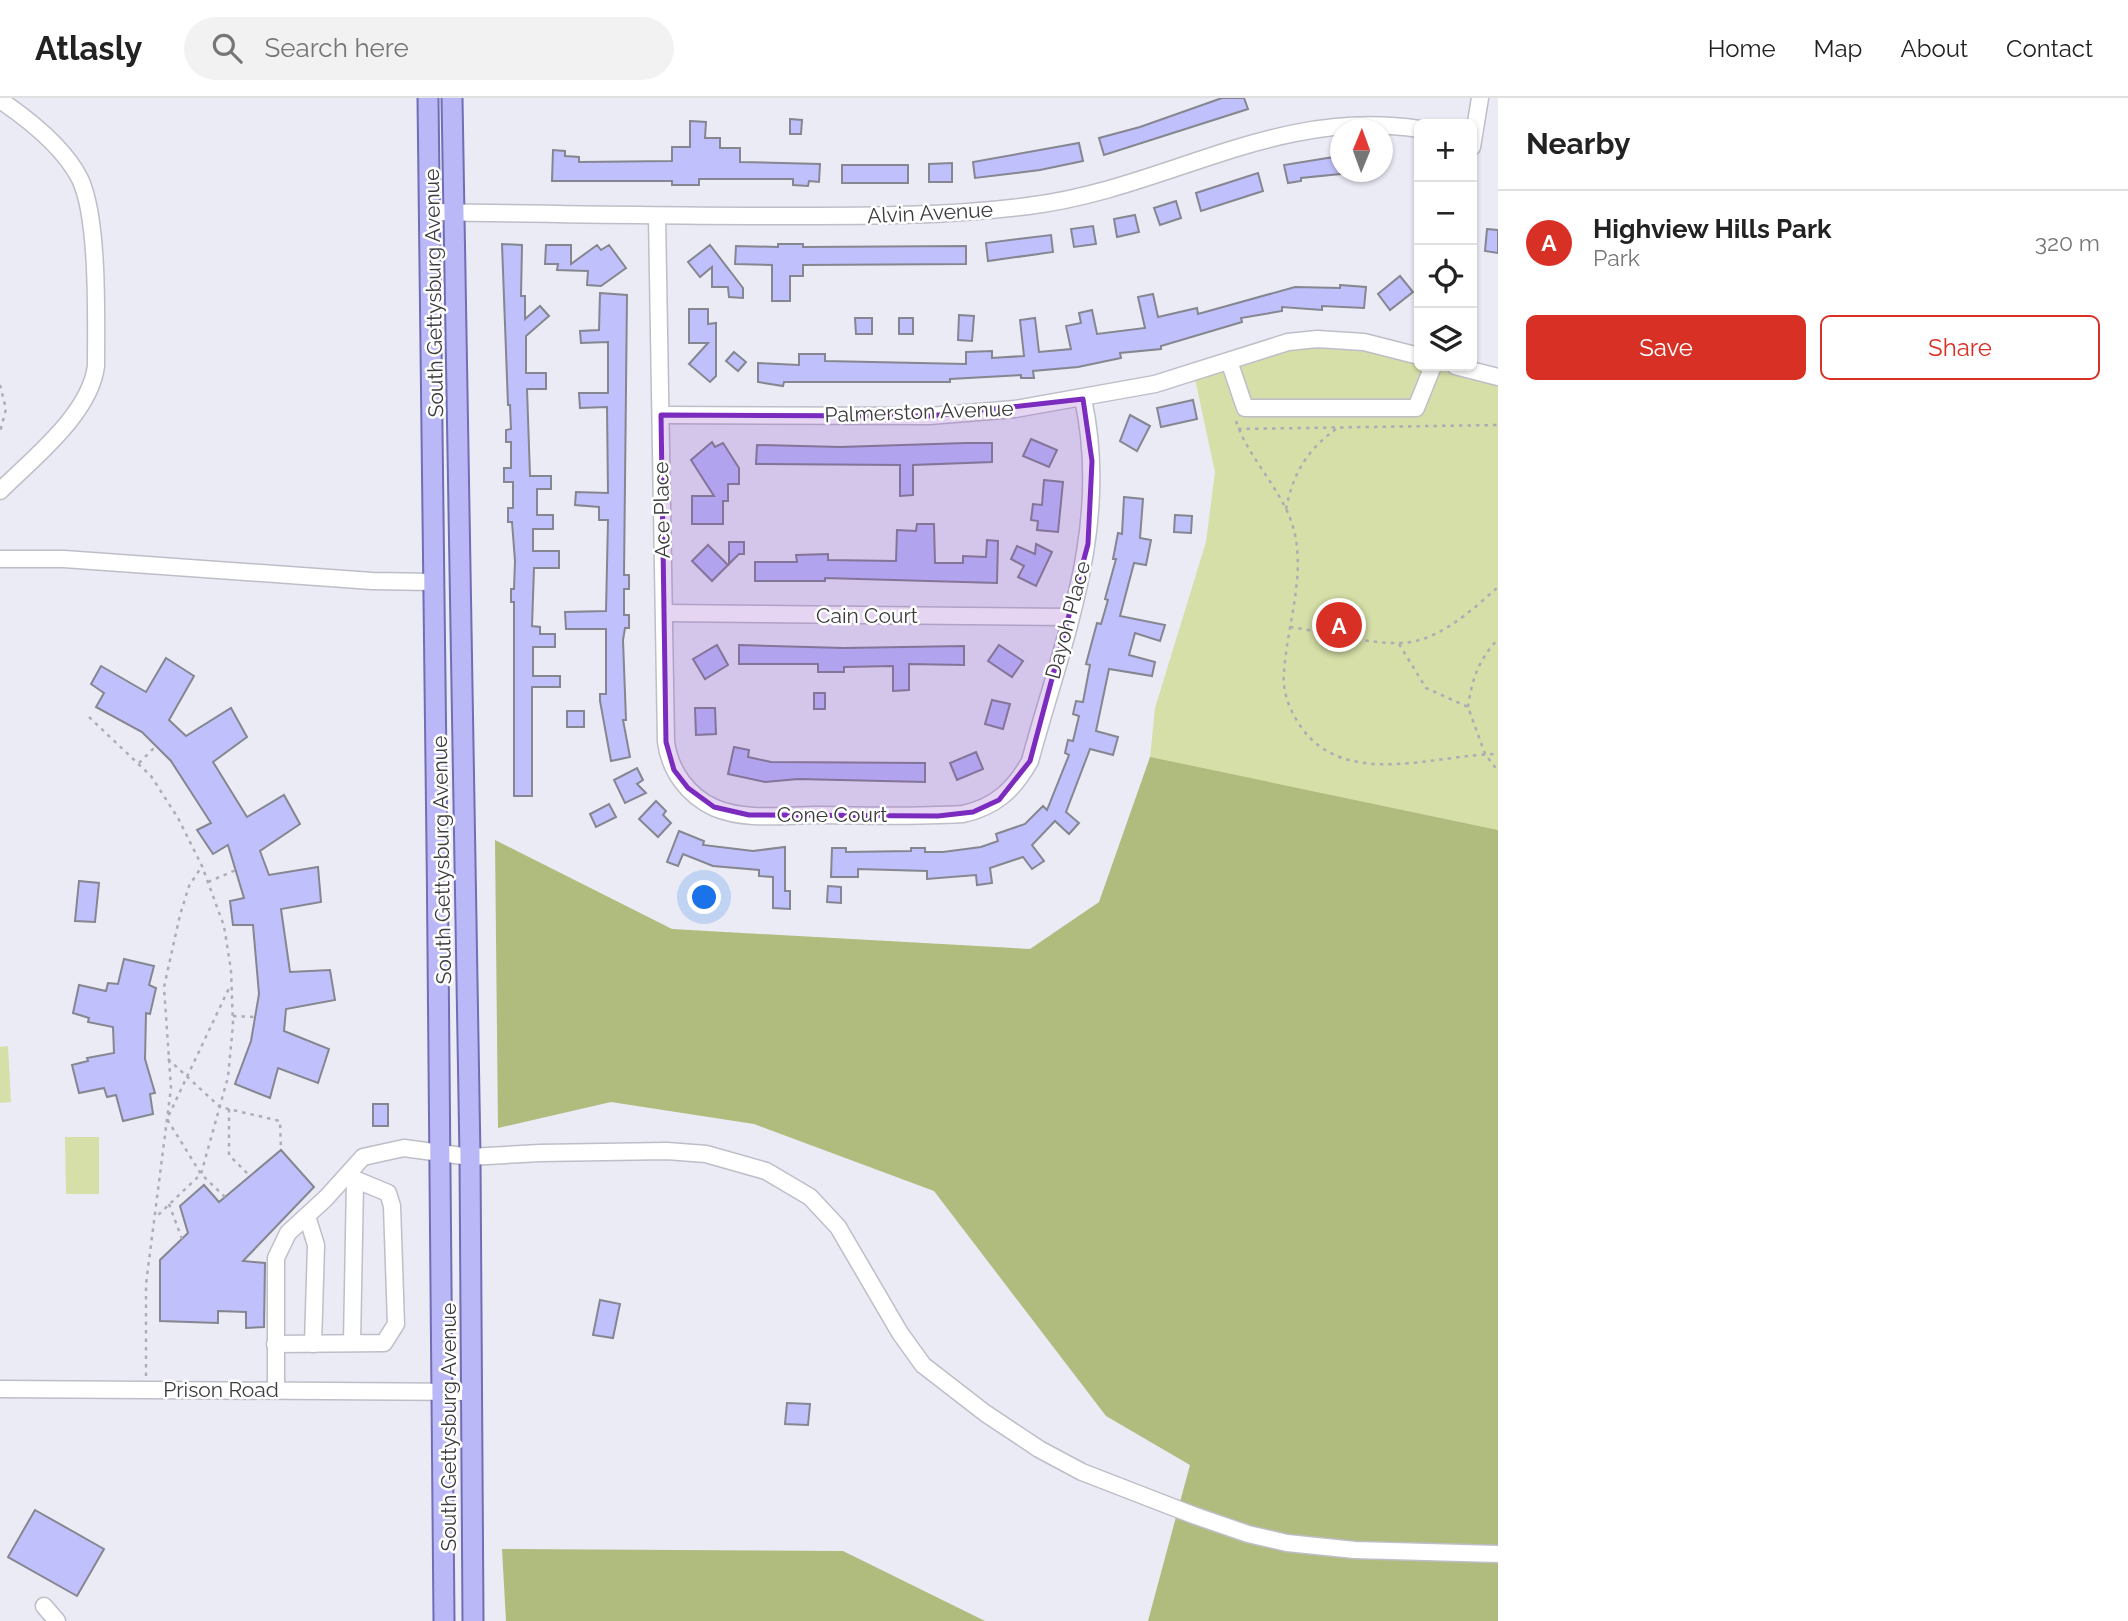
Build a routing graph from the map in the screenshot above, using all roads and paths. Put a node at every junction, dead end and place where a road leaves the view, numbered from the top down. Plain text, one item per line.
1 (428, 98) edge
2 (453, 98) edge
3 (1480, 98) edge
4 (0, 100) edge
5 (1476, 119) edge
6 (1414, 129) edge
7 (429, 212) junction
8 (456, 212) junction
9 (657, 216) junction
10 (1414, 355) edge
11 (1230, 361) junction
12 (1431, 371) edge
13 (1475, 371) edge
14 (1498, 377) edge
15 (0, 385) edge
16 (1083, 399) junction
17 (661, 415) junction
18 (1235, 417) dead end
19 (1498, 425) edge
20 (1340, 426) junction
21 (1238, 429) junction
22 (0, 432) edge
23 (0, 491) edge
24 (1286, 509) junction
25 (0, 559) edge
26 (433, 582) junction
27 (1498, 587) edge
28 (664, 614) junction
29 (1069, 617) junction
30 (1290, 627) junction
31 (1498, 639) edge
32 (1399, 644) junction
33 (1468, 707) junction
34 (89, 718) dead end
35 (156, 746) dead end
36 (1485, 754) junction
37 (1498, 754) edge
38 (139, 763) junction
39 (1498, 771) edge
40 (696, 796) joint
41 (973, 812) joint
42 (202, 866) junction
43 (236, 870) dead end
44 (208, 882) junction
45 (232, 983) junction
46 (233, 1016) junction
47 (255, 1017) dead end
48 (168, 1059) junction
49 (188, 1076) junction
50 (220, 1107) junction
51 (229, 1109) junction
52 (167, 1119) junction
53 (281, 1150) dead end
54 (442, 1156) junction
55 (470, 1157) junction
56 (201, 1174) junction
57 (250, 1176) dead end
58 (351, 1179) junction
59 (225, 1197) dead end
60 (169, 1204) junction
61 (307, 1216) junction
62 (155, 1218) junction
63 (182, 1238) dead end
64 (352, 1343) junction
65 (313, 1344) junction
66 (275, 1345) junction
67 (0, 1389) edge
68 (146, 1390) junction
69 (276, 1390) junction
70 (442, 1392) junction
71 (472, 1392) junction
72 (1498, 1554) edge
73 (44, 1605) dead end
74 (57, 1621) edge
75 (444, 1621) edge
76 (473, 1621) edge

1 - 7 main road, South Gettysburg Avenue
2 - 8 main road, South Gettysburg Avenue
3 - 5 street
4 - 23 street
6 - 9 street, Alvin Avenue
7 - 8 street, Alvin Avenue
7 - 26 main road, South Gettysburg Avenue
8 - 9 street, Alvin Avenue
8 - 55 main road, South Gettysburg Avenue
9 - 17 street, Ace Place
10 - 11 street, Palmerston Avenue
11 - 12 street
11 - 16 street, Palmerston Avenue
13 - 14 street
15 - 22 path
16 - 17 street, Palmerston Avenue
16 - 29 street, Dayoh Place
17 - 28 street, Ace Place
18 - 21 path
19 - 20 path
20 - 21 path
20 - 24 path
21 - 24 path
24 - 30 path
25 - 26 street
26 - 54 main road, South Gettysburg Avenue
27 - 32 path
28 - 29 street, Cain Court
28 - 40 street, Ace Place
29 - 41 street, Dayoh Place
30 - 32 path
30 - 36 path
31 - 33 path
32 - 33 path
33 - 36 path
34 - 38 path
35 - 38 path
36 - 37 path
36 - 39 path
38 - 42 path
40 - 41 street, Cone Court
42 - 44 path
42 - 48 path
43 - 44 path
44 - 45 path
45 - 46 path
45 - 49 path
46 - 47 path
46 - 50 path
48 - 49 path
48 - 52 path
49 - 50 path
49 - 52 path
50 - 51 path
50 - 56 path
51 - 53 path
51 - 57 path
52 - 56 path
52 - 62 path
54 - 55 street
54 - 58 street
54 - 70 main road, South Gettysburg Avenue
55 - 71 main road, South Gettysburg Avenue
55 - 72 street
56 - 59 path
56 - 60 path
58 - 61 street
58 - 64 street
58 - 64 street
60 - 62 path
60 - 63 path
61 - 65 street
61 - 66 street
62 - 68 path
64 - 65 street
65 - 66 street
66 - 69 street
67 - 68 street, Prison Road
68 - 69 street, Prison Road
69 - 70 street, Prison Road
70 - 71 street, Prison Road
70 - 75 main road, South Gettysburg Avenue
71 - 76 main road, South Gettysburg Avenue
73 - 74 street

